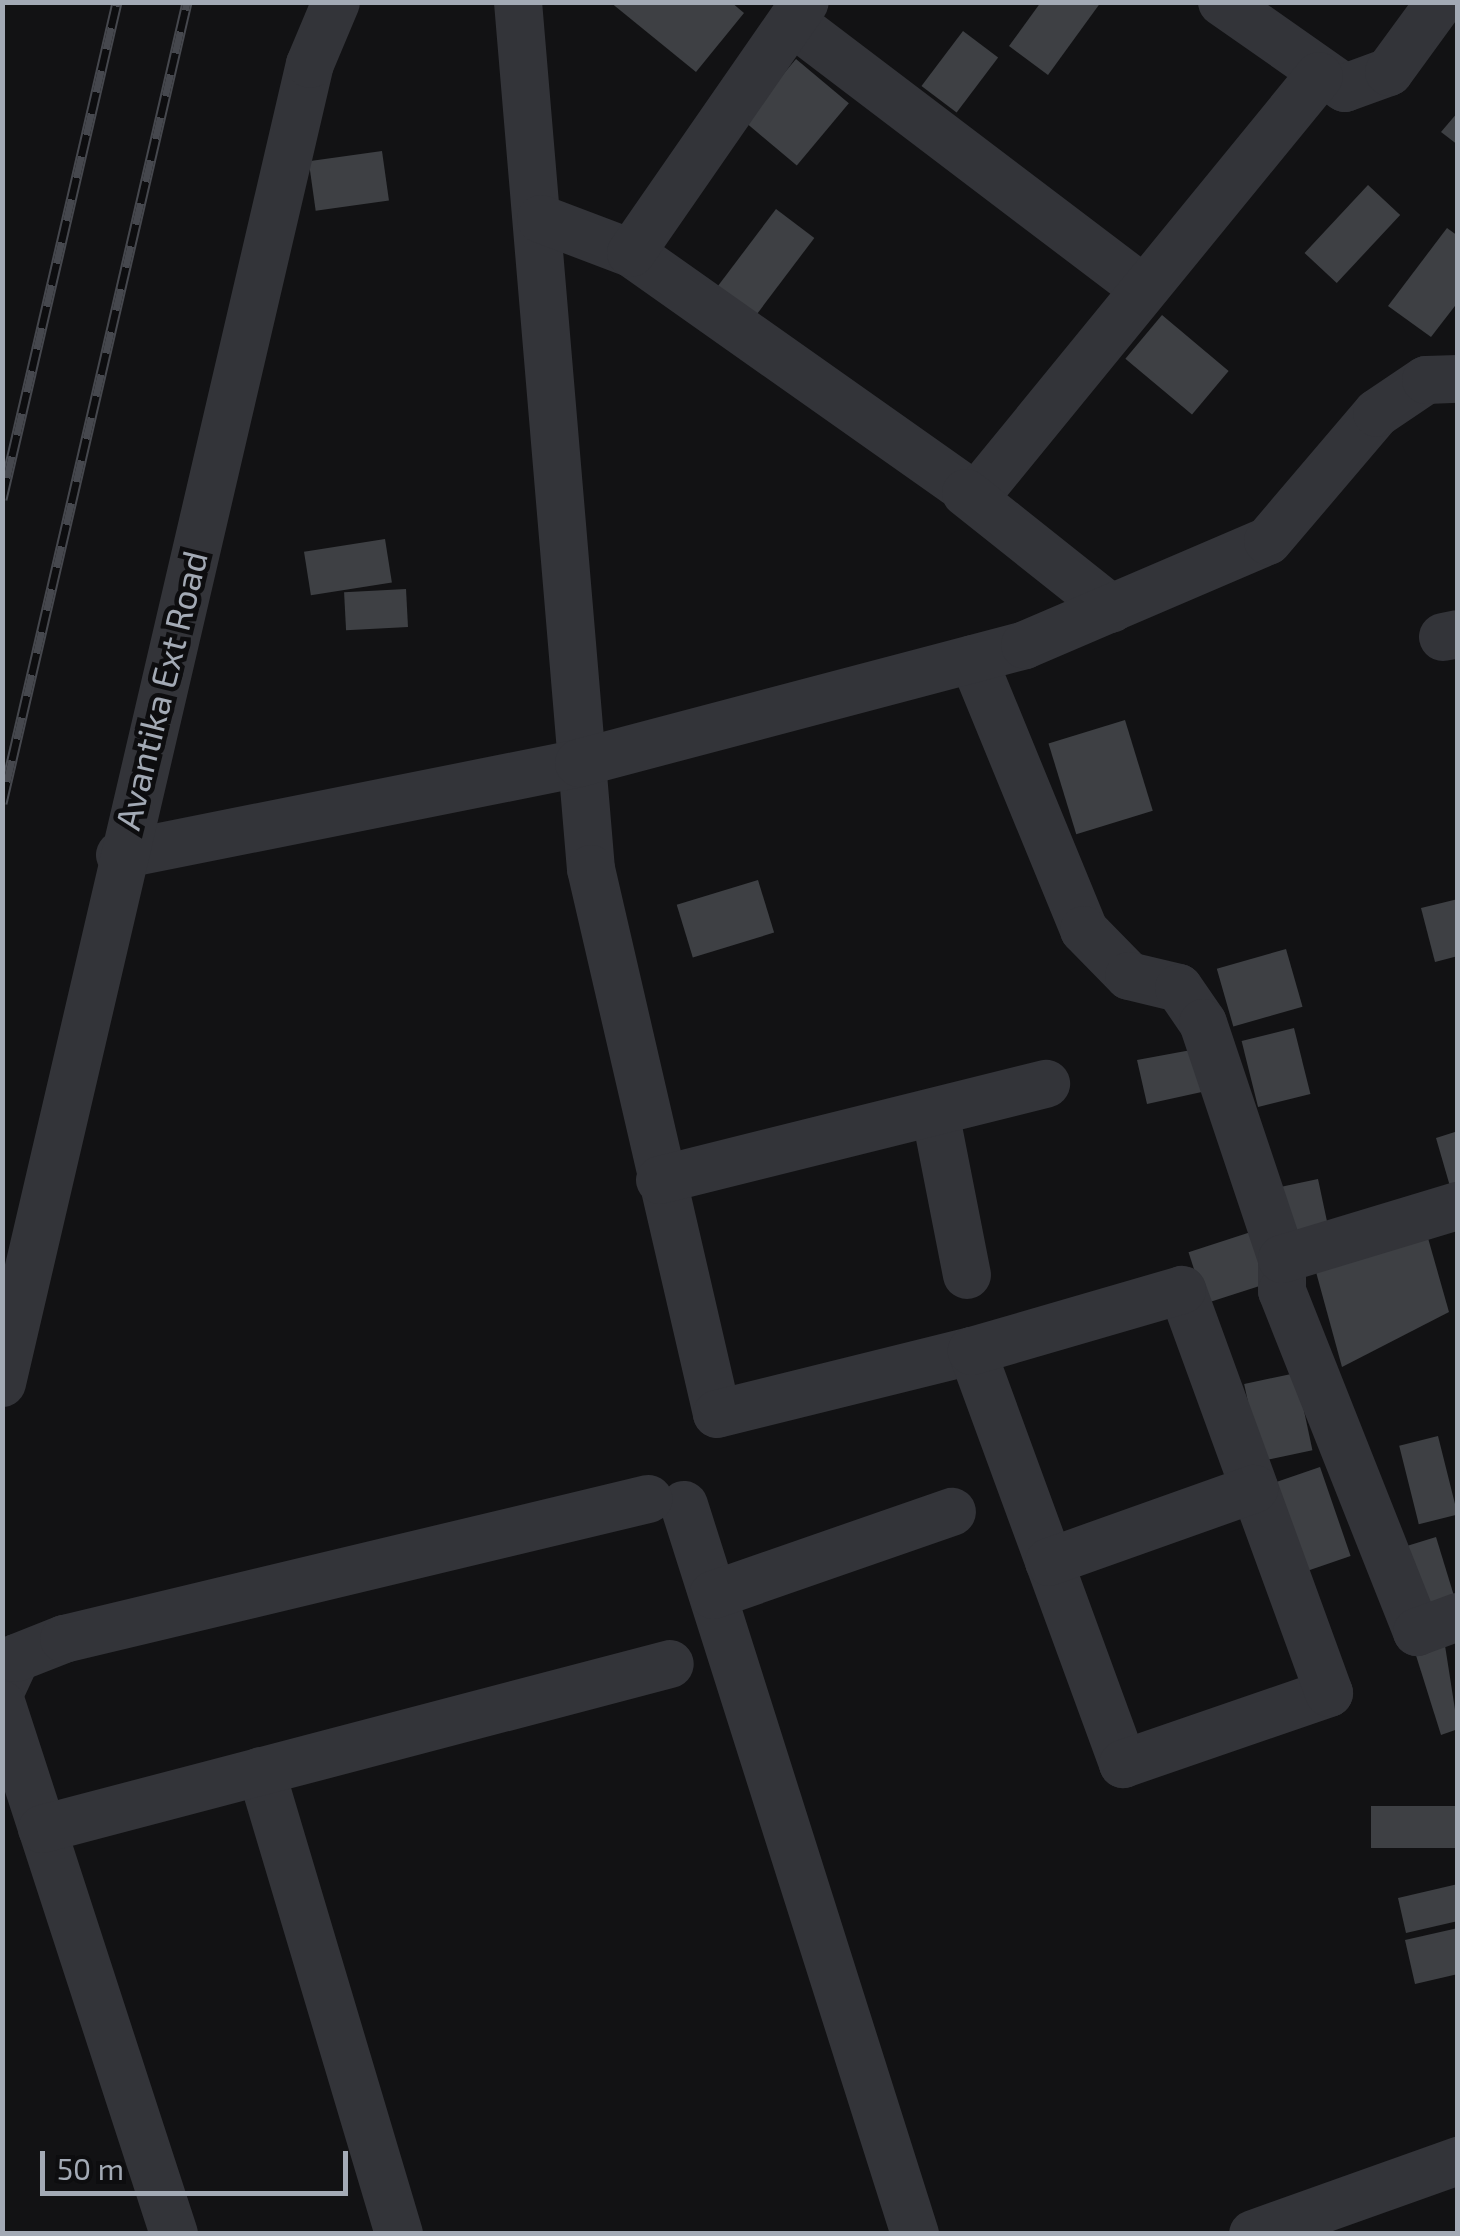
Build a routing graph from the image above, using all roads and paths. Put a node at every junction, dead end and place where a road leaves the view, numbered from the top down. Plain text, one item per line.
1 (336, 2) edge
2 (518, 2) edge
3 (1222, 2) edge
4 (1440, 2) edge
5 (798, 12) edge
6 (1320, 76) junction
7 (541, 219) junction
8 (631, 253) junction
9 (1140, 286) junction
10 (1458, 380) edge
11 (966, 493) junction
12 (1112, 609) junction
13 (973, 659) junction
14 (580, 763) junction
15 (120, 855) junction
16 (1046, 1084) dead end
17 (934, 1112) junction
18 (660, 1180) junction
19 (1458, 1206) edge
20 (1282, 1259) junction
21 (967, 1275) dead end
22 (972, 1351) junction
23 (2, 1383) edge
24 (1254, 1488) junction
25 (952, 1512) dead end
26 (1049, 1562) junction
27 (712, 1595) junction
28 (1458, 1617) edge
29 (670, 1664) dead end
30 (2, 1688) edge
31 (2, 1704) edge
32 (261, 1772) junction
33 (42, 1829) junction
34 (1458, 2160) edge
35 (174, 2234) edge
36 (399, 2234) edge
37 (915, 2234) edge
38 (1253, 2234) edge

1 - 15 street, Avantika Ext Road
2 - 7 street
3 - 6 street
4 - 6 street
5 - 8 street
5 - 9 street
6 - 9 street
7 - 8 street
7 - 14 street
8 - 11 street
9 - 11 street
10 - 12 street
11 - 12 street
12 - 13 street
13 - 14 street
13 - 20 street
14 - 15 street
14 - 18 street
15 - 23 street, Avantika Ext Road
16 - 17 street
17 - 18 street
17 - 21 street
18 - 22 street
19 - 20 street
20 - 28 street
22 - 24 street
22 - 26 street
24 - 26 street
24 - 26 street
25 - 27 street
27 - 30 street
27 - 37 street
29 - 32 street
31 - 33 street
32 - 33 street
32 - 36 street
33 - 35 street
34 - 38 street

